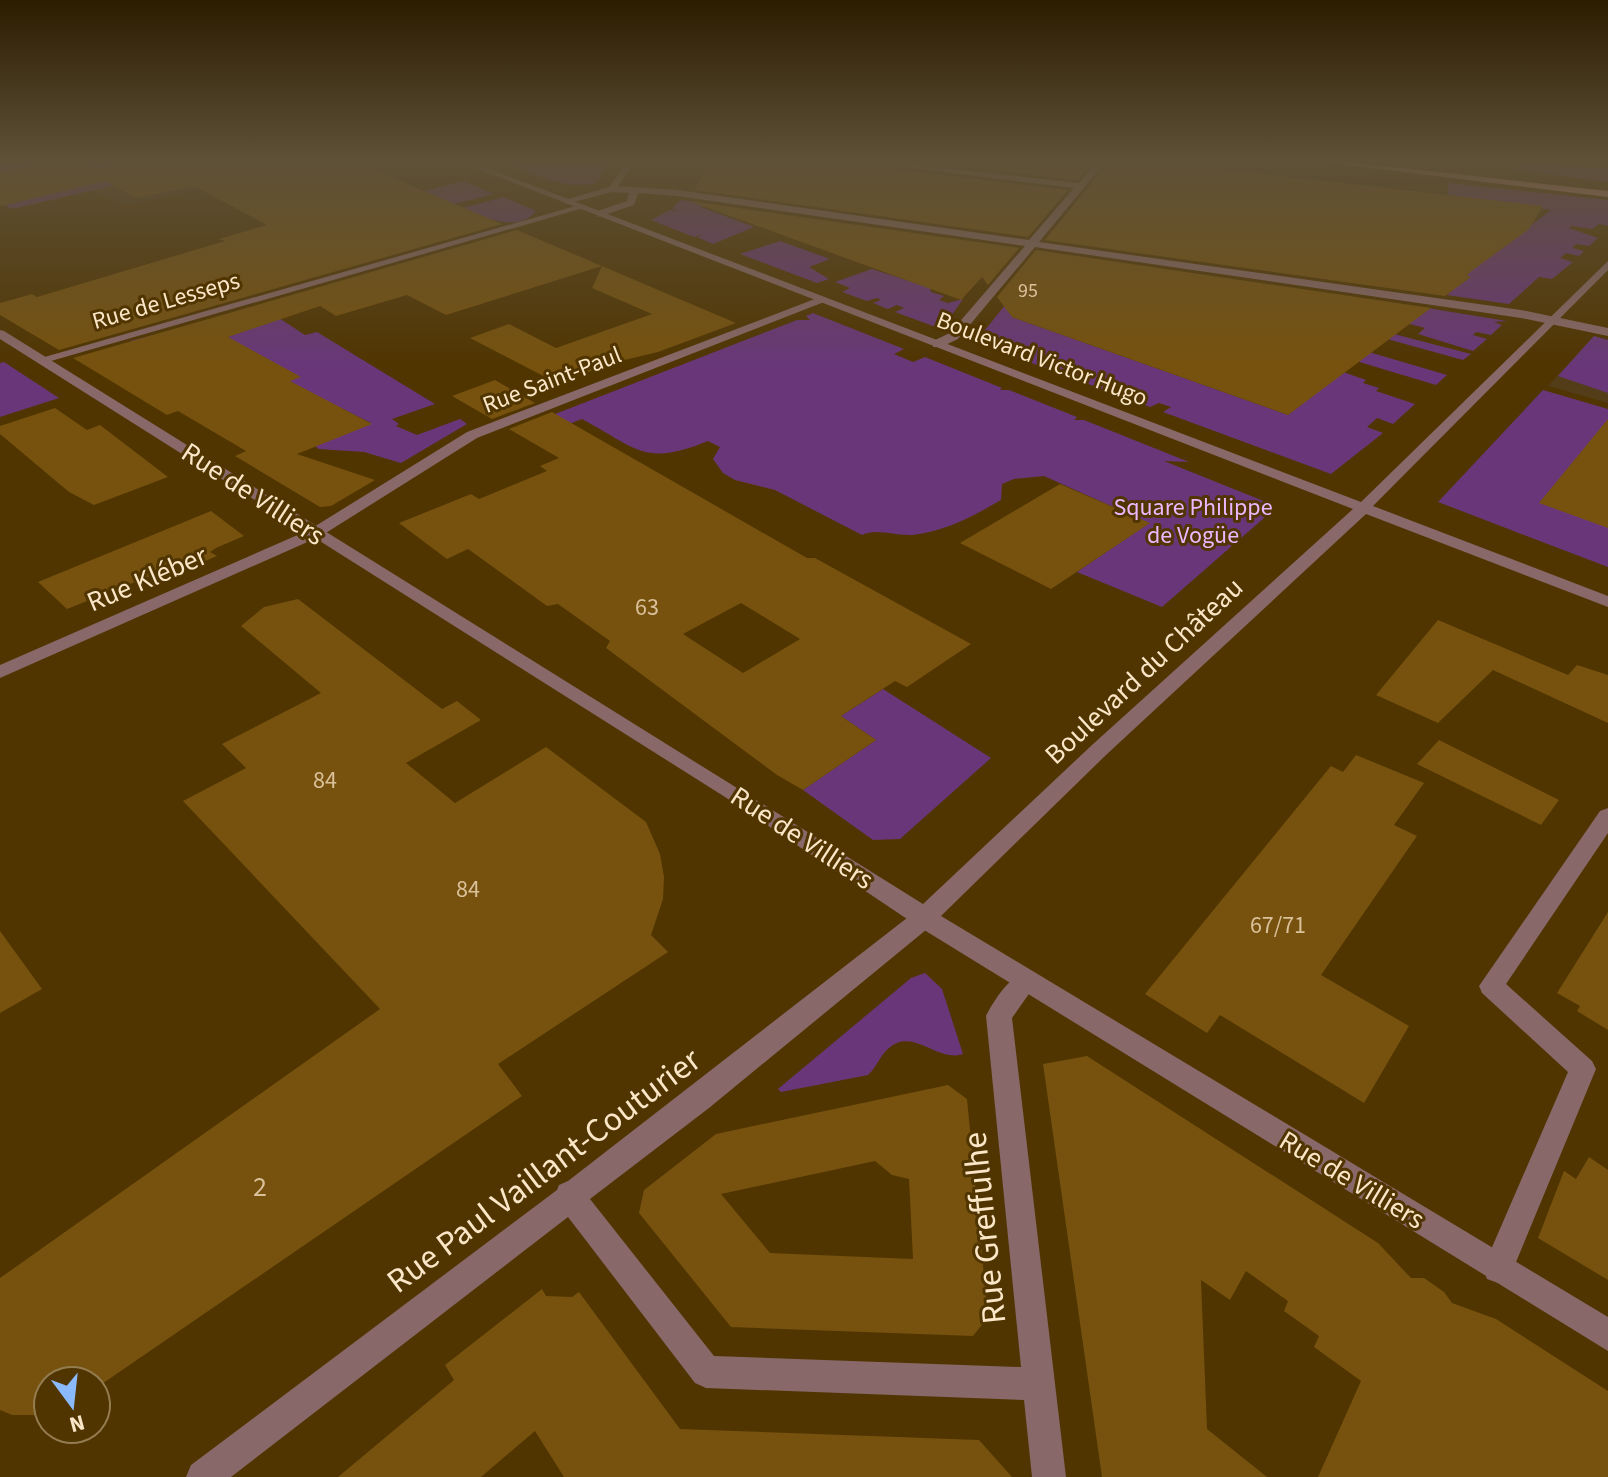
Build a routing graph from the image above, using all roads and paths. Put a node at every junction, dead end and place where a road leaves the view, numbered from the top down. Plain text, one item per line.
1 (504, 229) edge
2 (637, 229) edge
3 (932, 229) edge
4 (1044, 229) edge
5 (1032, 243) junction
6 (1608, 264) edge
7 (820, 300) junction
8 (1551, 319) junction
9 (1608, 332) edge
10 (0, 334) edge
11 (937, 344) junction
12 (40, 360) junction
13 (1362, 509) junction
14 (315, 533) junction
15 (1608, 602) edge
16 (0, 672) edge
17 (1608, 816) edge
18 (924, 918) junction
19 (1026, 981) junction
20 (569, 1195) junction
21 (1498, 1268) junction
22 (1608, 1335) edge
23 (1037, 1384) junction
24 (203, 1477) edge
25 (1049, 1477) edge

1 - 12 street, Rue de Lesseps
2 - 7 street, Boulevard Victor Hugo
3 - 5 street
4 - 5 street
5 - 8 street
5 - 11 street
6 - 8 street, Boulevard du Château
7 - 11 street, Boulevard Victor Hugo
7 - 14 street, Rue Saint-Paul
8 - 9 street
8 - 13 street, Boulevard du Château
10 - 12 street, Rue de Villiers
11 - 13 street, Boulevard Victor Hugo
12 - 14 street, Rue de Villiers
13 - 15 street, Boulevard Victor Hugo
13 - 18 street, Boulevard du Château
14 - 16 street, Rue Kléber
14 - 18 street, Rue de Villiers
17 - 21 street
18 - 19 street, Rue de Villiers
18 - 20 street, Rue Paul Vaillant-Couturier
19 - 21 street, Rue de Villiers
19 - 23 street, Rue Greffulhe
20 - 23 street
20 - 24 street, Rue Paul Vaillant-Couturier
21 - 22 street, Rue de Villiers
23 - 25 street, Rue Greffulhe

